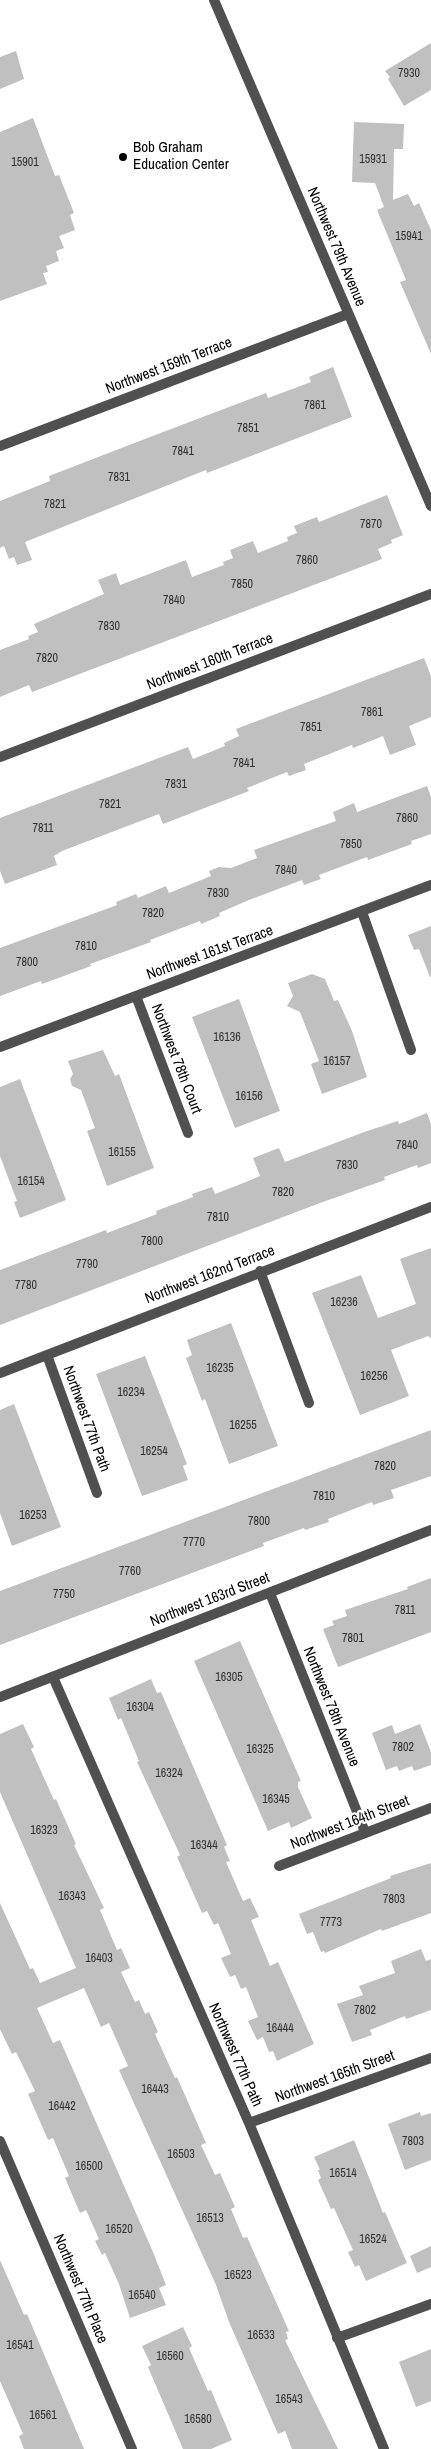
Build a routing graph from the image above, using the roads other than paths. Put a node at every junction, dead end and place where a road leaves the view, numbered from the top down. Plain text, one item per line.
1 (214, 0) edge
2 (348, 314) junction
3 (0, 446) edge
4 (431, 506) edge
5 (431, 594) edge
6 (0, 757) edge
7 (431, 885) edge
8 (362, 912) junction
9 (136, 996) junction
10 (0, 1047) edge
11 (412, 1050) dead end
12 (188, 1133) dead end
13 (431, 1207) edge
14 (260, 1271) junction
15 (47, 1356) junction
16 (0, 1373) edge
17 (309, 1403) dead end
18 (97, 1493) dead end
19 (431, 1530) edge
20 (270, 1593) junction
21 (53, 1677) junction
22 (0, 1696) edge
23 (431, 1808) edge
24 (365, 1832) junction
25 (279, 1866) dead end
26 (431, 2058) edge
27 (249, 2123) junction
28 (0, 2141) edge
29 (431, 2304) edge
30 (337, 2338) junction
31 (132, 2449) edge
32 (384, 2449) edge

1 - 2 street, Northwest 79th Avenue
2 - 3 street, Northwest 159th Terrace
2 - 4 street, Northwest 79th Avenue
5 - 6 street, Northwest 160th Terrace
7 - 8 street, Northwest 161st Terrace
8 - 9 street, Northwest 161st Terrace
8 - 11 street
9 - 10 street, Northwest 161st Terrace
9 - 12 street, Northwest 78th Court
13 - 14 street, Northwest 162nd Terrace
14 - 15 street, Northwest 162nd Terrace
14 - 17 street
15 - 16 street, Northwest 162nd Terrace
15 - 18 street, Northwest 77th Path
19 - 20 street, Northwest 163rd Street
20 - 21 street, Northwest 163rd Street
20 - 24 street, Northwest 78th Avenue
21 - 22 street, Northwest 163rd Street
21 - 27 street, Northwest 77th Path
23 - 24 street, Northwest 164th Street
24 - 25 street, Northwest 164th Street
26 - 27 street, Northwest 165th Street
27 - 30 street, Northwest 77th Path
28 - 31 street, Northwest 77th Place
29 - 30 street
30 - 32 street, Northwest 77th Path

